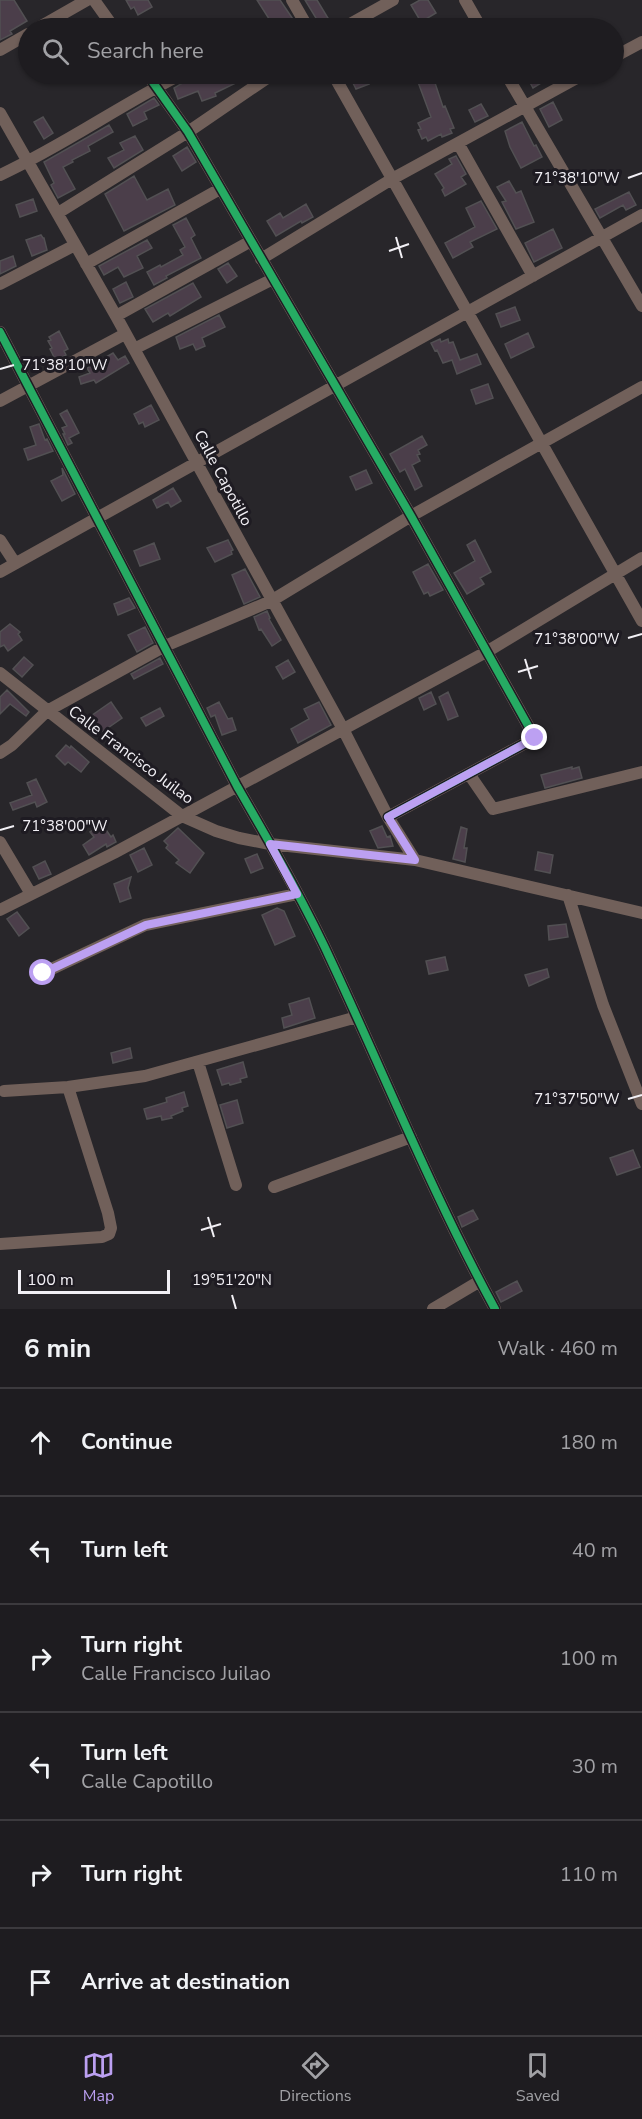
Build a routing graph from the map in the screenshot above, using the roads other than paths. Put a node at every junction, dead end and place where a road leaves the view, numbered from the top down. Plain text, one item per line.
1 (87, 0) edge
2 (94, 0) edge
3 (292, 0) edge
4 (393, 0) edge
5 (465, 0) edge
6 (56, 18) edge
7 (107, 18) edge
8 (302, 18) edge
9 (361, 18) edge
10 (475, 18) edge
11 (18, 40) edge
12 (642, 42) edge
13 (0, 50) edge
14 (624, 52) edge
15 (154, 84) edge
16 (162, 84) edge
17 (258, 84) edge
18 (339, 84) edge
19 (512, 84) edge
20 (565, 84) edge
21 (156, 87) junction
22 (524, 106) junction
23 (0, 112) edge
24 (188, 132) junction
25 (458, 142) junction
26 (29, 162) junction
27 (0, 176) edge
28 (392, 179) junction
29 (220, 189) junction
30 (58, 213) junction
31 (642, 215) edge
32 (601, 237) junction
33 (251, 242) junction
34 (75, 245) junction
35 (261, 260) junction
36 (86, 264) junction
37 (533, 276) junction
38 (273, 279) junction
39 (0, 284) edge
40 (642, 306) edge
41 (468, 313) junction
42 (116, 316) junction
43 (0, 332) edge
44 (125, 334) junction
45 (134, 349) junction
46 (29, 385) junction
47 (335, 386) junction
48 (642, 387) edge
49 (0, 401) edge
50 (542, 444) junction
51 (197, 464) junction
52 (411, 516) junction
53 (96, 517) junction
54 (0, 540) edge
55 (642, 558) edge
56 (15, 563) junction
57 (0, 572) edge
58 (614, 573) junction
59 (271, 601) junction
60 (642, 621) edge
61 (165, 646) junction
62 (488, 651) junction
63 (0, 673) edge
64 (47, 711) junction
65 (343, 729) junction
66 (0, 753) edge
67 (642, 772) edge
68 (469, 774) junction
69 (237, 786) junction
70 (182, 816) junction
71 (388, 817) junction
72 (0, 842) edge
73 (270, 844) junction
74 (415, 860) junction
75 (31, 894) junction
76 (297, 894) junction
77 (568, 895) junction
78 (0, 910) edge
79 (642, 913) edge
80 (43, 973) dead end
81 (357, 1017) junction
82 (198, 1062) junction
83 (68, 1088) junction
84 (4, 1091) dead end
85 (642, 1104) edge
86 (411, 1137) junction
87 (236, 1185) dead end
88 (274, 1187) dead end
89 (0, 1244) edge
90 (480, 1281) junction
91 (433, 1309) edge
92 (495, 1309) edge

1 - 6 street
2 - 7 street
3 - 8 street
4 - 9 street
5 - 10 street
11 - 13 street
12 - 14 street
15 - 21 street
16 - 21 street
17 - 24 street
18 - 28 street
19 - 22 street
20 - 22 street
21 - 24 street
21 - 26 street
22 - 25 street
22 - 32 street
23 - 26 street, Calle Capotillo
24 - 29 street
24 - 30 street
25 - 28 street
25 - 37 street
26 - 27 street
26 - 30 street, Calle Capotillo
28 - 35 street
28 - 41 street
29 - 33 street
29 - 36 street
30 - 34 street, Calle Capotillo
31 - 32 street
32 - 37 street
32 - 40 street
33 - 35 street
33 - 42 street
34 - 36 street, Calle Capotillo
34 - 39 street
35 - 38 street
36 - 42 street, Calle Capotillo
37 - 41 street
38 - 45 street
38 - 47 street
41 - 47 street
41 - 50 street
42 - 44 street, Calle Capotillo
43 - 46 street
44 - 45 street, Calle Capotillo
44 - 46 street
45 - 51 street, Calle Capotillo
46 - 49 street
46 - 53 street
47 - 51 street
47 - 52 street
48 - 50 street
50 - 52 street
50 - 58 street
51 - 53 street
51 - 59 street, Calle Capotillo
52 - 59 street
52 - 62 street
53 - 56 street
53 - 61 street
54 - 56 street
55 - 58 street
56 - 57 street
58 - 60 street
58 - 62 street
59 - 61 street
59 - 65 street, Calle Capotillo
61 - 64 street
61 - 69 street
62 - 65 street
62 - 68 street
63 - 64 street, Calle Francisco Juilao
64 - 66 street
64 - 70 street, Calle Francisco Juilao
65 - 69 street
65 - 71 street, Calle Capotillo
67 - 68 street
68 - 71 street
69 - 70 street
69 - 73 street
70 - 73 street, Calle Francisco Juilao
70 - 75 street
71 - 74 street, Calle Capotillo
72 - 75 street
73 - 74 street, Calle Francisco Juilao
73 - 76 street
74 - 77 street, Calle Francisco Juilao
75 - 78 street
76 - 80 street
76 - 81 street
77 - 79 street, Calle Francisco Juilao
77 - 85 street
81 - 82 street
81 - 86 street
82 - 83 street
82 - 87 street
83 - 84 street
83 - 89 street
86 - 88 street
86 - 90 street
90 - 91 street
90 - 92 street

